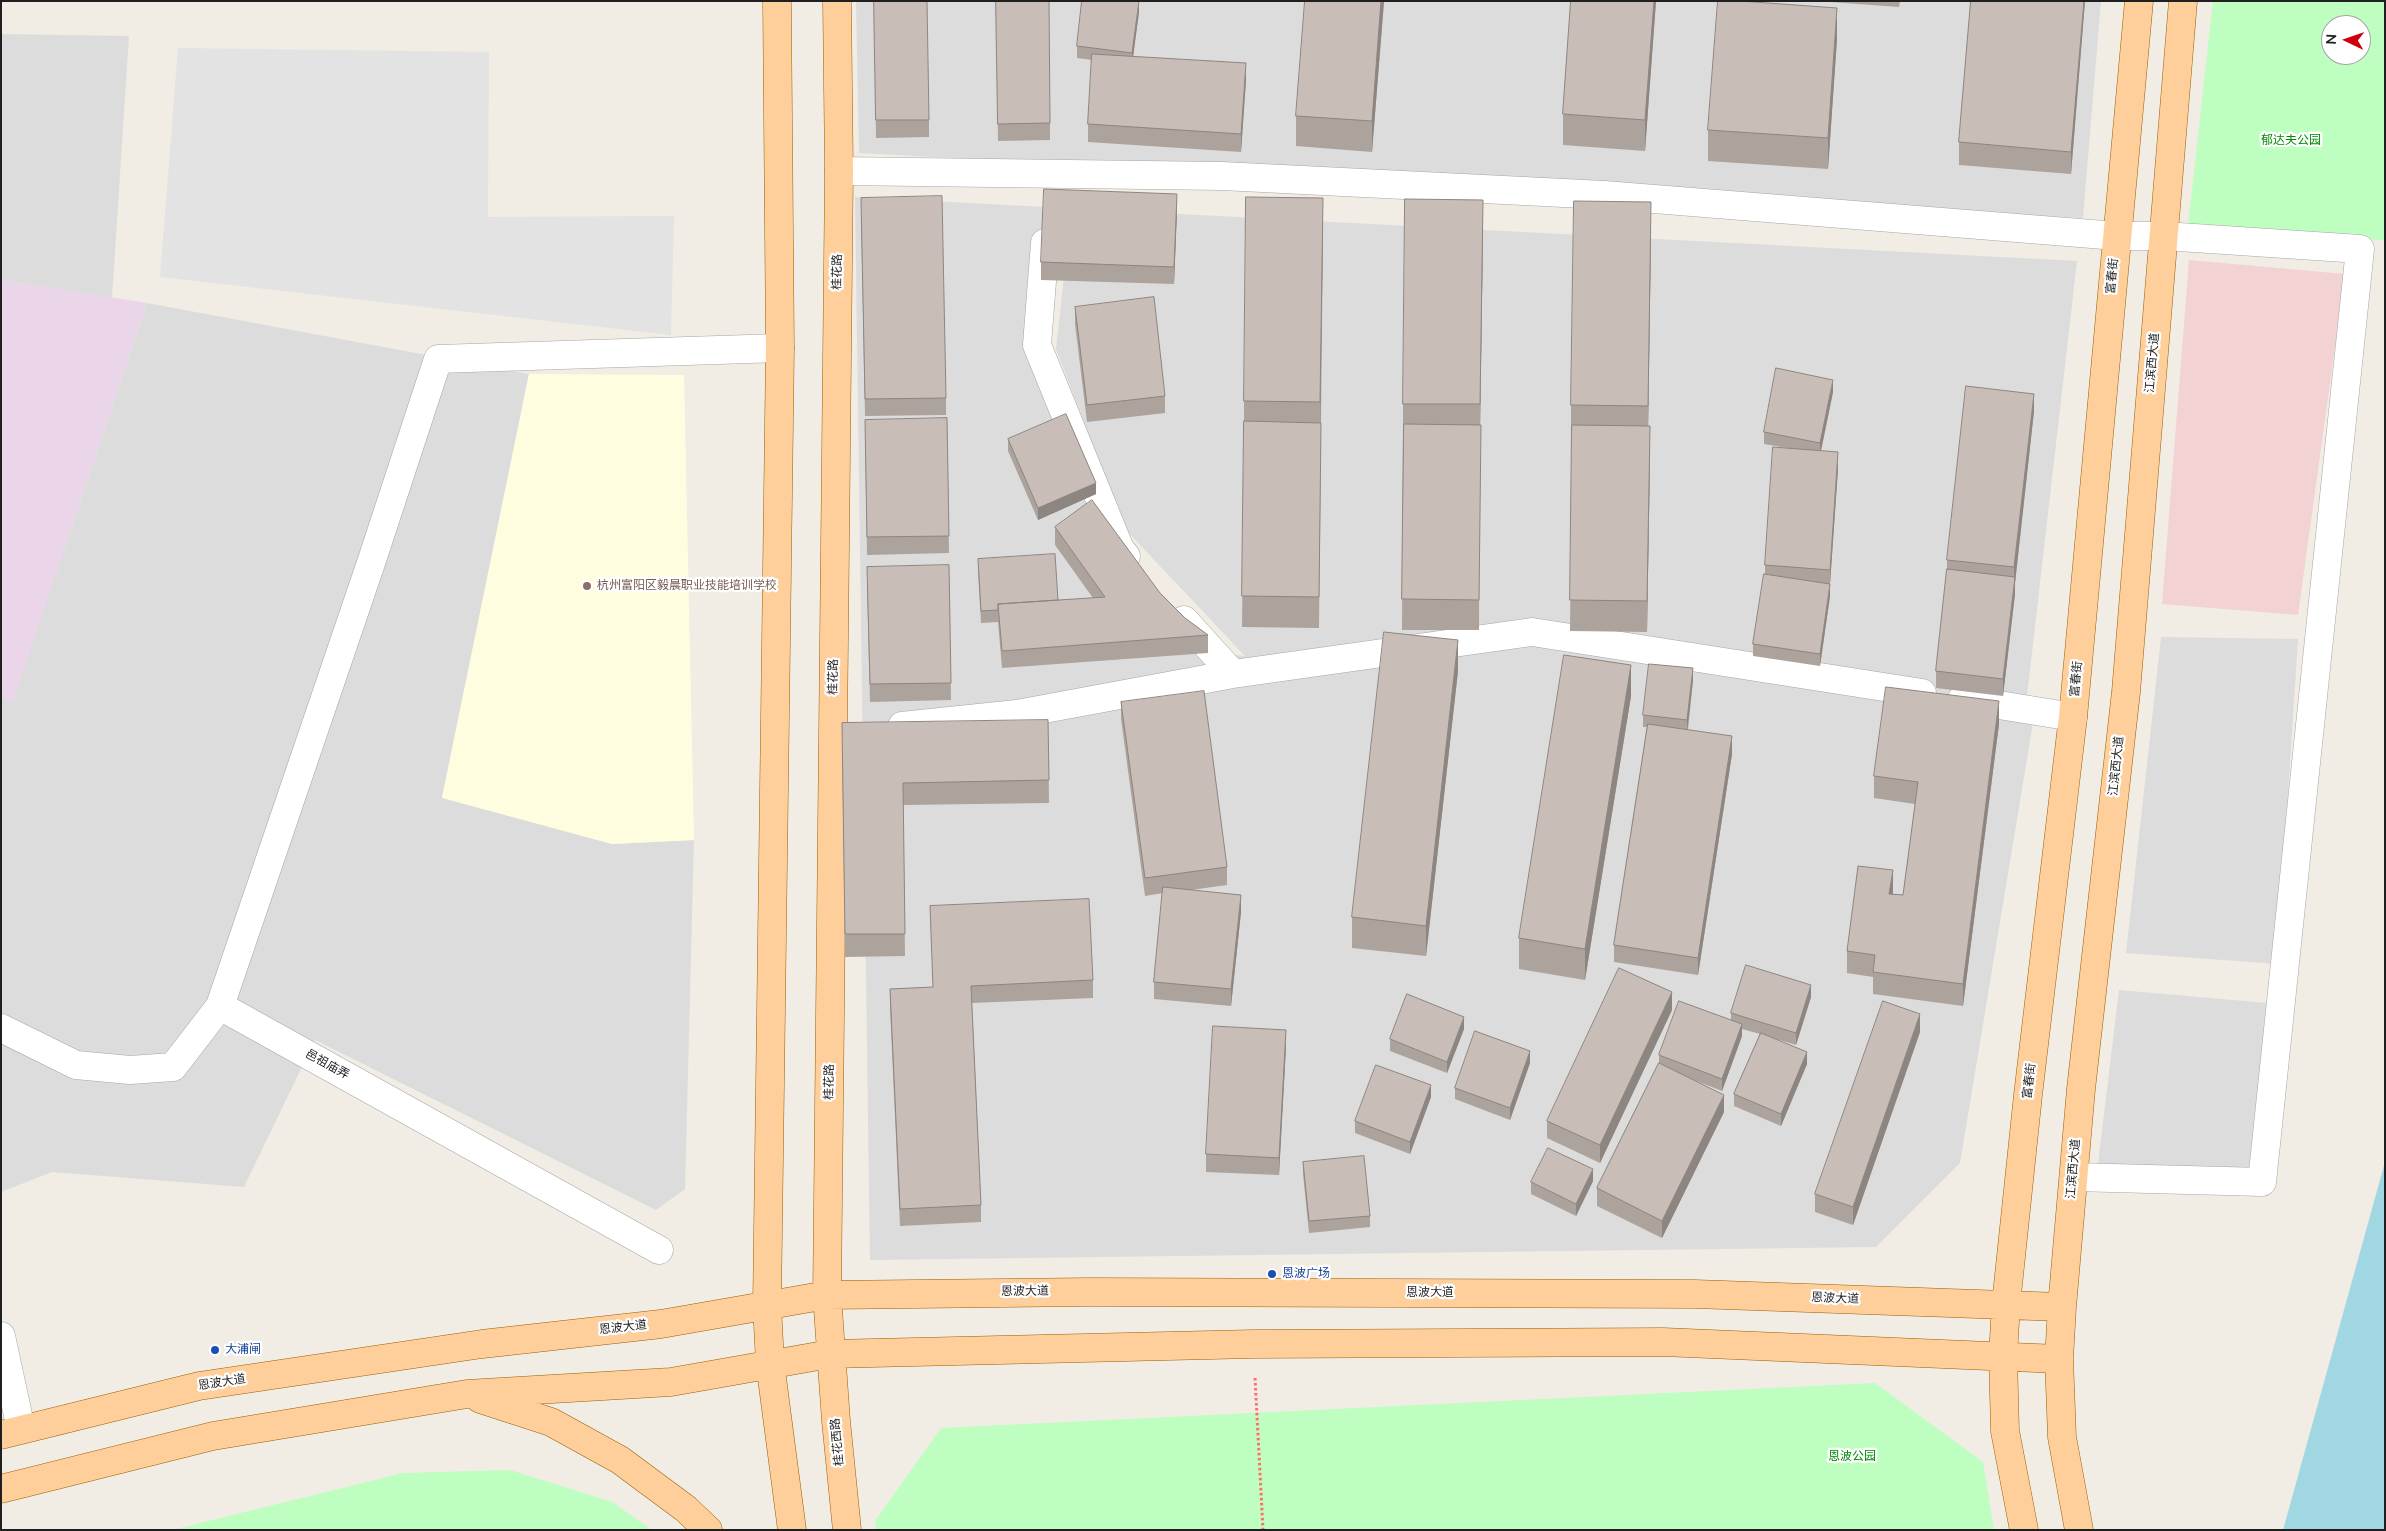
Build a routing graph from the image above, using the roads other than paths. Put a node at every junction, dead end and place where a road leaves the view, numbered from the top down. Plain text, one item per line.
1 (777, 1) edge
2 (837, 1) edge
3 (2139, 1) edge
4 (2183, 1) edge
5 (839, 171) junction
6 (1051, 174) junction
7 (2117, 236) junction
8 (2164, 236) junction
9 (780, 348) junction
10 (1140, 571) edge
11 (1166, 601) edge
12 (1233, 674) junction
13 (2074, 717) junction
14 (833, 733) junction
15 (220, 1006) junction
16 (1, 1028) edge
17 (2074, 1177) junction
18 (659, 1250) dead end
19 (827, 1295) junction
20 (2006, 1304) junction
21 (767, 1305) junction
22 (2062, 1307) junction
23 (1, 1336) edge
24 (830, 1354) junction
25 (2003, 1356) junction
26 (2059, 1359) junction
27 (770, 1364) junction
28 (467, 1394) junction
29 (11, 1432) edge
30 (1, 1489) edge
31 (708, 1530) edge
32 (792, 1530) edge
33 (847, 1530) edge
34 (2024, 1530) edge
35 (2079, 1530) edge

1 - 9 main road
2 - 5 main road, 桂花路
3 - 7 main road, 富春街
4 - 8 main road, 江滨西大道
5 - 6 street
5 - 14 main road, 桂花路
6 - 7 street
6 - 10 street
7 - 8 street
7 - 13 main road, 富春街
8 - 17 main road, 江滨西大道
8 - 17 street
9 - 15 street
9 - 21 main road
11 - 12 street
12 - 13 street
12 - 14 street
13 - 20 main road, 富春街
14 - 19 main road, 桂花路
15 - 16 street
15 - 18 street, 邑祖庙弄
17 - 22 main road, 江滨西大道
19 - 20 main road, 恩波大道
19 - 21 main road, 恩波大道
19 - 24 main road, 桂花路
20 - 22 main road, 恩波大道
20 - 25 main road, 富春街
21 - 27 main road
21 - 29 main road, 恩波大道
22 - 26 main road, 江滨西大道
23 - 29 street
24 - 25 main road
24 - 27 main road
24 - 33 main road, 桂花西路
25 - 26 main road
25 - 34 main road
26 - 35 main road, 江滨西大道
27 - 28 main road
27 - 32 main road
28 - 30 main road
28 - 31 main road

